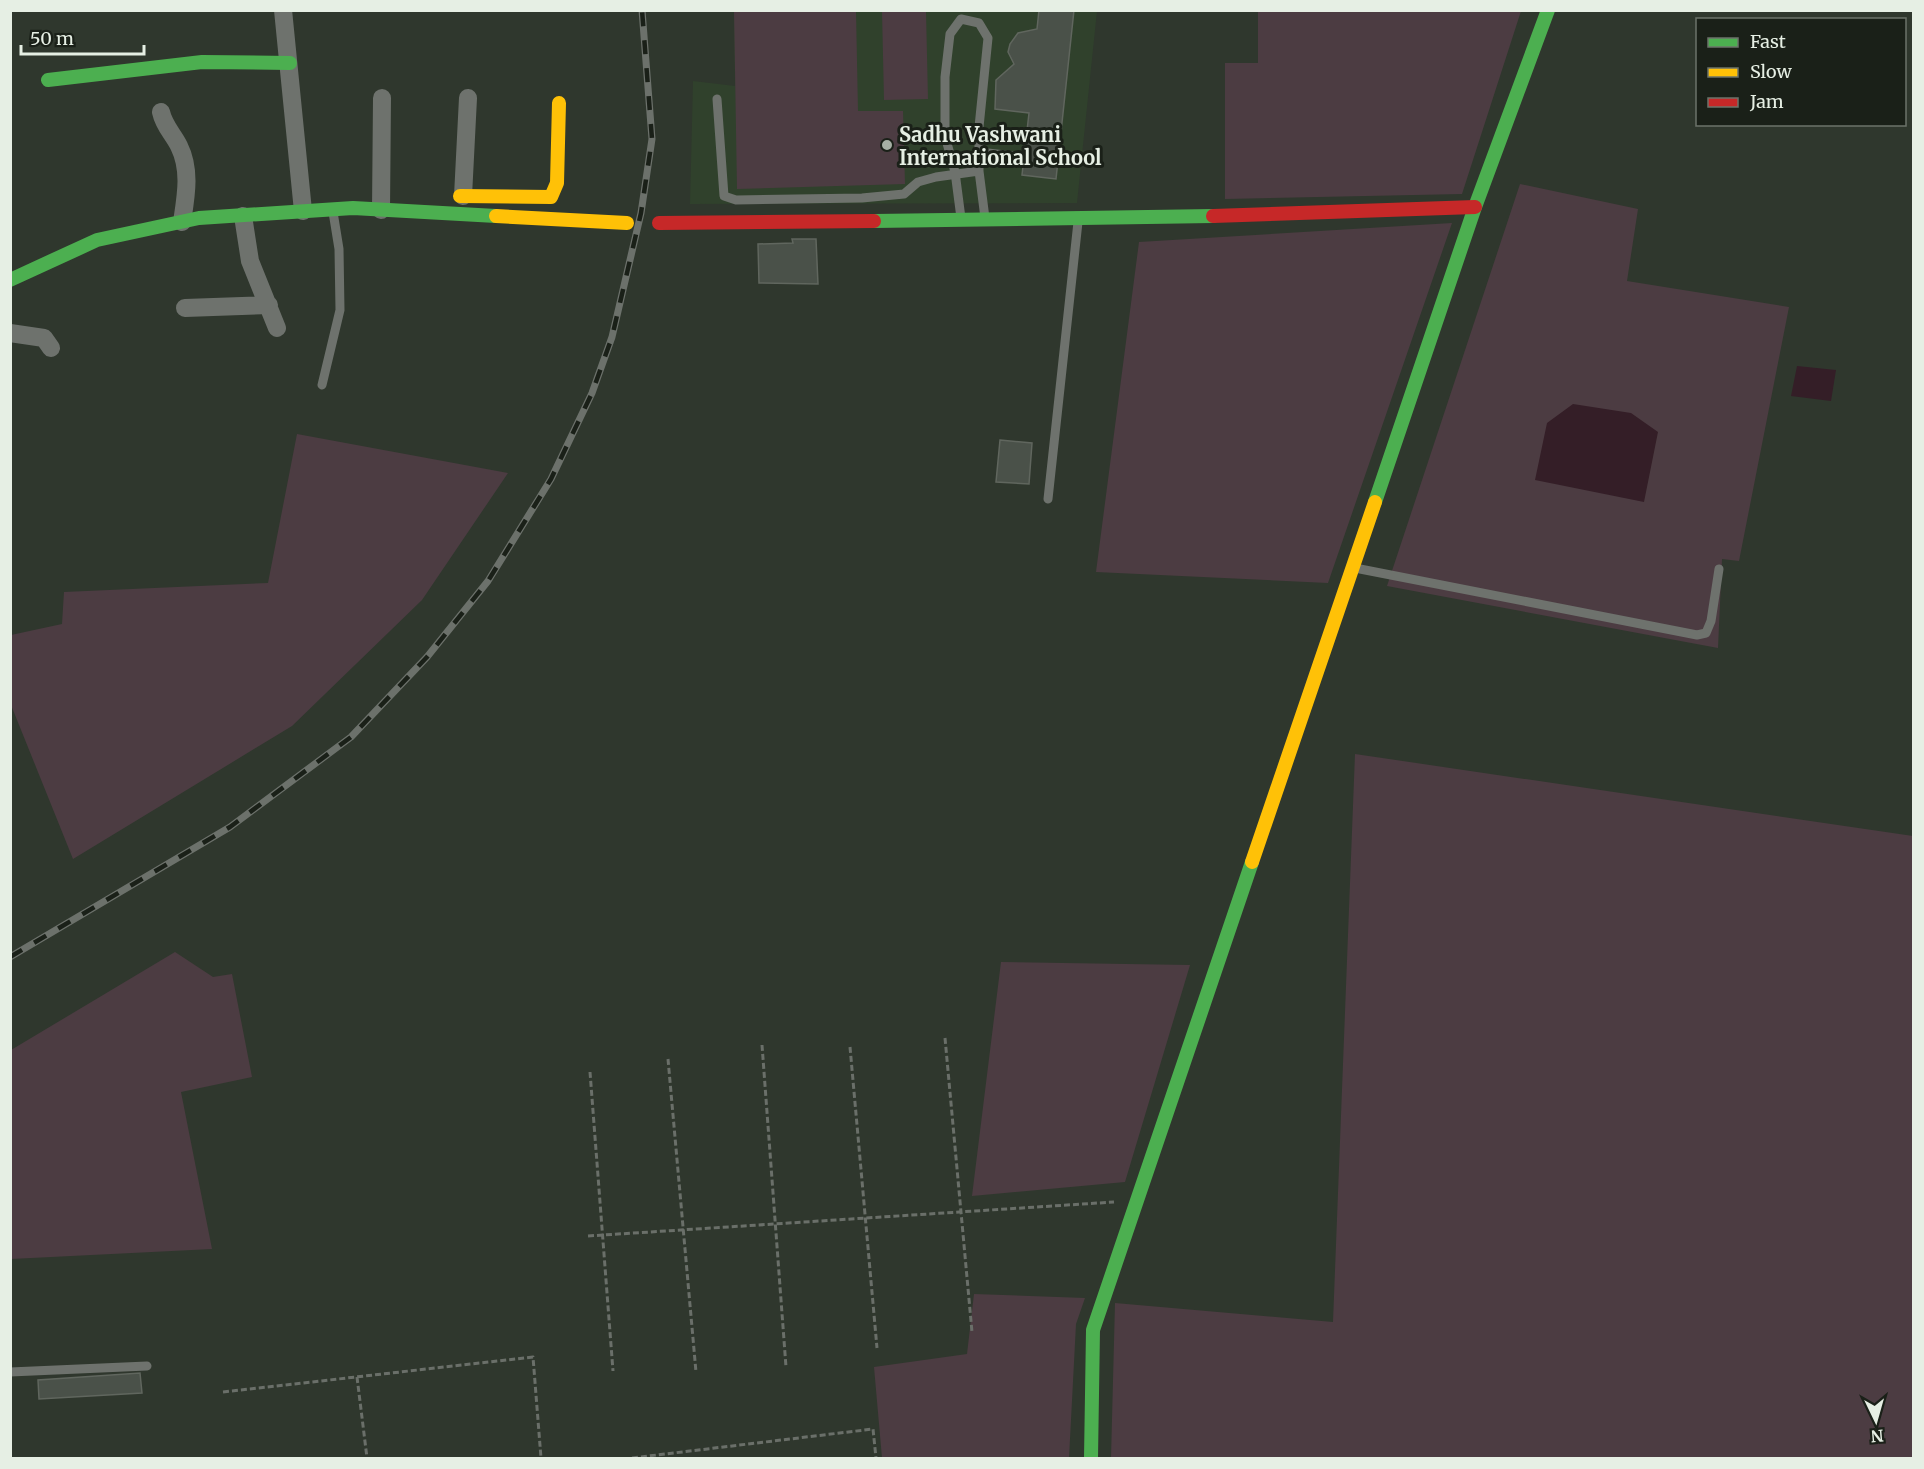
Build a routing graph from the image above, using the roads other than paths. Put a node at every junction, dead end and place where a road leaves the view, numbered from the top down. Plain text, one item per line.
1 (283, 10) edge
2 (1548, 10) edge
3 (959, 15) edge
4 (290, 63) junction
5 (48, 80) dead end
6 (382, 98) dead end
7 (468, 98) dead end
8 (717, 99) dead end
9 (559, 103) dead end
10 (161, 112) dead end
11 (979, 152) junction
12 (1014, 156) dead end
13 (979, 171) junction
14 (955, 172) junction
15 (457, 196) joint
16 (385, 199) junction
17 (1475, 207) junction
18 (333, 210) junction
19 (303, 211) junction
20 (243, 216) junction
21 (1078, 220) junction
22 (962, 221) junction
23 (985, 221) junction
24 (182, 222) junction
25 (627, 223) dead end
26 (659, 223) dead end
27 (10, 280) edge
28 (269, 305) junction
29 (185, 308) dead end
30 (277, 328) dead end
31 (10, 333) edge
32 (51, 348) dead end
33 (322, 385) dead end
34 (1048, 499) dead end
35 (1353, 567) junction
36 (1719, 569) dead end
37 (147, 1366) dead end
38 (10, 1372) edge
39 (1091, 1458) edge

1 - 4 street
2 - 17 street
3 - 11 lane
3 - 14 lane
4 - 5 street
4 - 19 street
6 - 16 street
7 - 15 street
8 - 14 lane
9 - 15 street
10 - 24 street
11 - 12 lane
11 - 13 lane
13 - 14 lane
13 - 23 lane
14 - 22 lane
16 - 18 street
16 - 25 street
17 - 21 street
17 - 35 street
18 - 19 street
18 - 33 lane
19 - 20 street
20 - 24 street
20 - 28 street
21 - 23 street
21 - 34 lane
22 - 23 street
22 - 26 street
24 - 27 street
28 - 29 street
28 - 30 street
31 - 32 street
35 - 36 lane
35 - 39 street
37 - 38 lane

